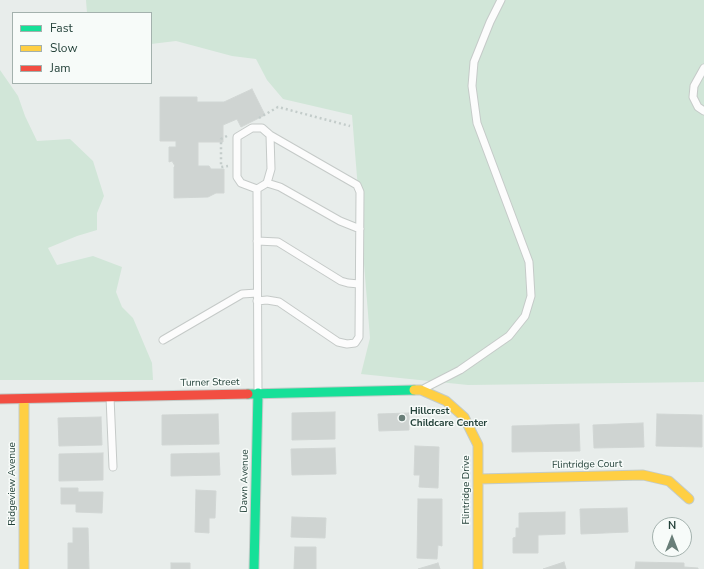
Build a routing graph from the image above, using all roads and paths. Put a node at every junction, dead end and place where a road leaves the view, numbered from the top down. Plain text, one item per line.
1 (501, 0) edge
2 (704, 68) edge
3 (704, 111) edge
4 (270, 135) junction
5 (267, 183) junction
6 (257, 189) junction
7 (360, 229) junction
8 (257, 241) junction
9 (359, 284) junction
10 (257, 293) junction
11 (257, 301) junction
12 (163, 340) dead end
13 (421, 390) junction
14 (258, 393) junction
15 (110, 397) junction
16 (0, 399) edge
17 (24, 399) junction
18 (113, 467) dead end
19 (478, 479) junction
20 (689, 499) dead end
21 (24, 569) edge
22 (254, 569) edge
23 (478, 569) edge

1 - 13 lane
2 - 3 lane
4 - 5 lane
4 - 6 lane
4 - 7 lane
5 - 6 lane
5 - 7 lane
6 - 8 lane
7 - 9 lane
8 - 9 lane
8 - 10 lane
9 - 11 lane
10 - 11 lane
10 - 12 lane
11 - 14 lane
13 - 14 street, Turner Street
13 - 19 street, Flintridge Drive
14 - 15 street, Turner Street
14 - 22 street, Dawn Avenue
15 - 17 street, Turner Street
15 - 18 lane
16 - 17 street, Turner Street
17 - 21 street, Ridgeview Avenue
19 - 20 street, Flintridge Court
19 - 23 street, Flintridge Drive

